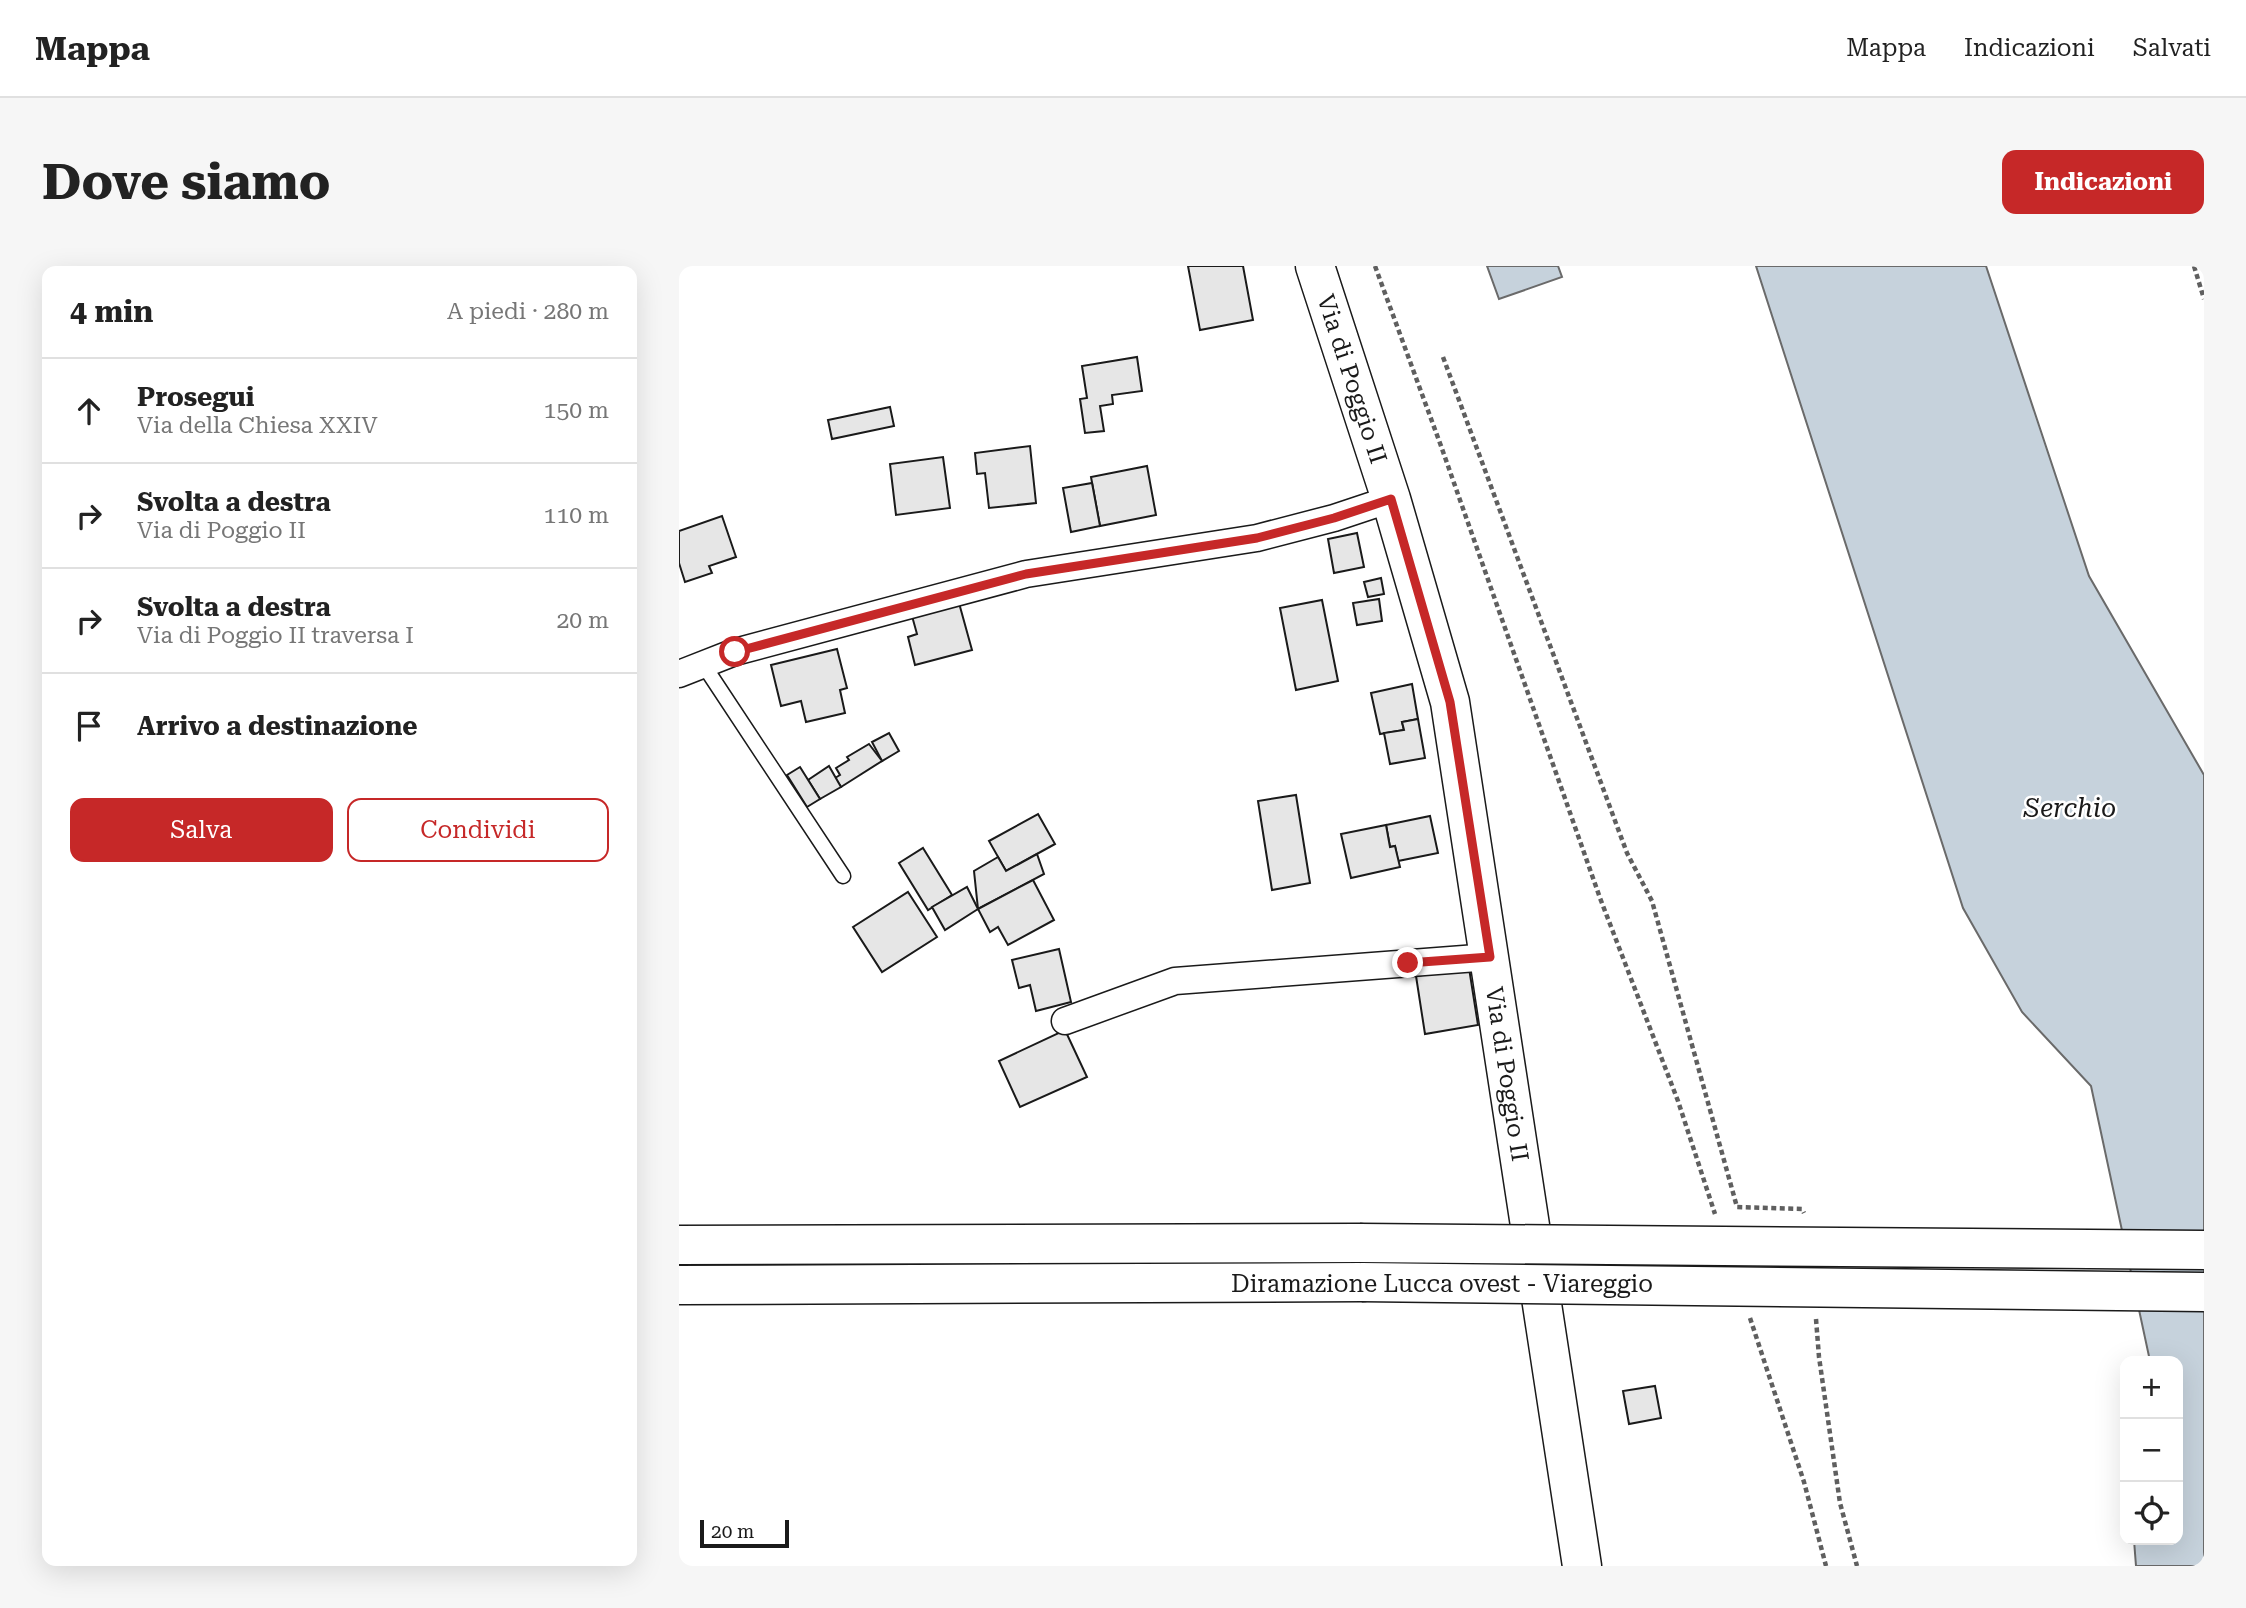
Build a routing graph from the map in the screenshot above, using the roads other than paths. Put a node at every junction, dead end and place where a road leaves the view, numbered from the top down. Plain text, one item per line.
1 (1315, 266) edge
2 (1391, 499) junction
3 (691, 669) edge
4 (843, 876) dead end
5 (1490, 957) junction
6 (1065, 1021) dead end
7 (679, 1245) edge
8 (2204, 1250) edge
9 (679, 1285) edge
10 (2204, 1292) edge
11 (1582, 1566) edge

1 - 2 main road, Via di Poggio II
2 - 3 street
2 - 5 main road, Via di Poggio II
3 - 4 lane
5 - 6 street
5 - 11 main road, Via di Poggio II
7 - 8 main road, Diramazione Lucca ovest - Viareggio, bridge
9 - 10 main road, Diramazione Lucca ovest - Viareggio, bridge

